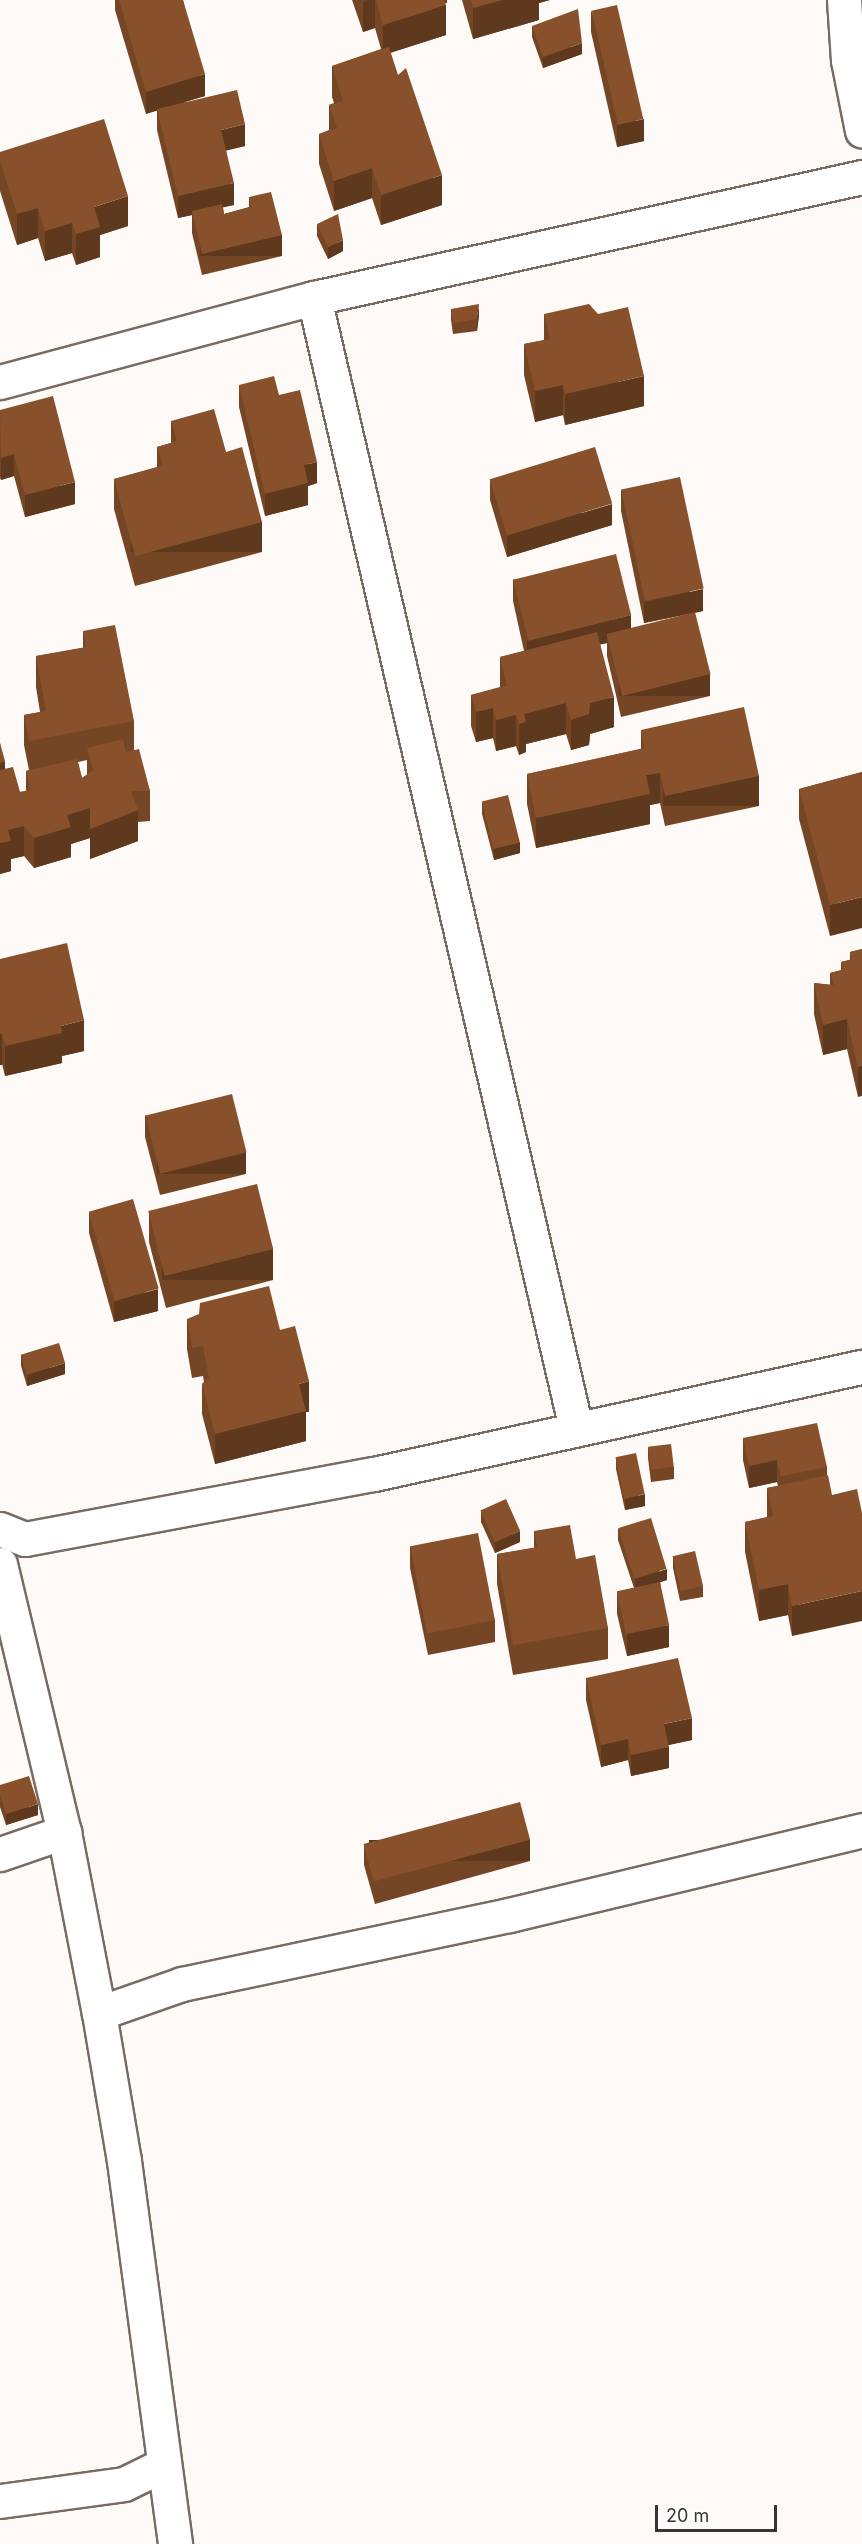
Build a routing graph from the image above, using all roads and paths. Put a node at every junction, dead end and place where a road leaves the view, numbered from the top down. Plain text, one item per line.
1 (844, 0) edge
2 (862, 131) edge
3 (862, 177) edge
4 (314, 298) junction
5 (0, 382) edge
6 (862, 1367) edge
7 (576, 1428) junction
8 (12, 1534) edge
9 (4, 1574) edge
10 (862, 1830) edge
11 (64, 1832) junction
12 (0, 1854) edge
13 (99, 2013) junction
14 (163, 2465) junction
15 (0, 2501) edge
16 (175, 2544) edge

1 - 2 street
3 - 4 street
4 - 5 street
4 - 7 street
6 - 7 street
7 - 8 street
8 - 9 street
9 - 11 street
10 - 13 street
11 - 12 street
11 - 13 street
13 - 14 street
14 - 15 street
14 - 16 street

